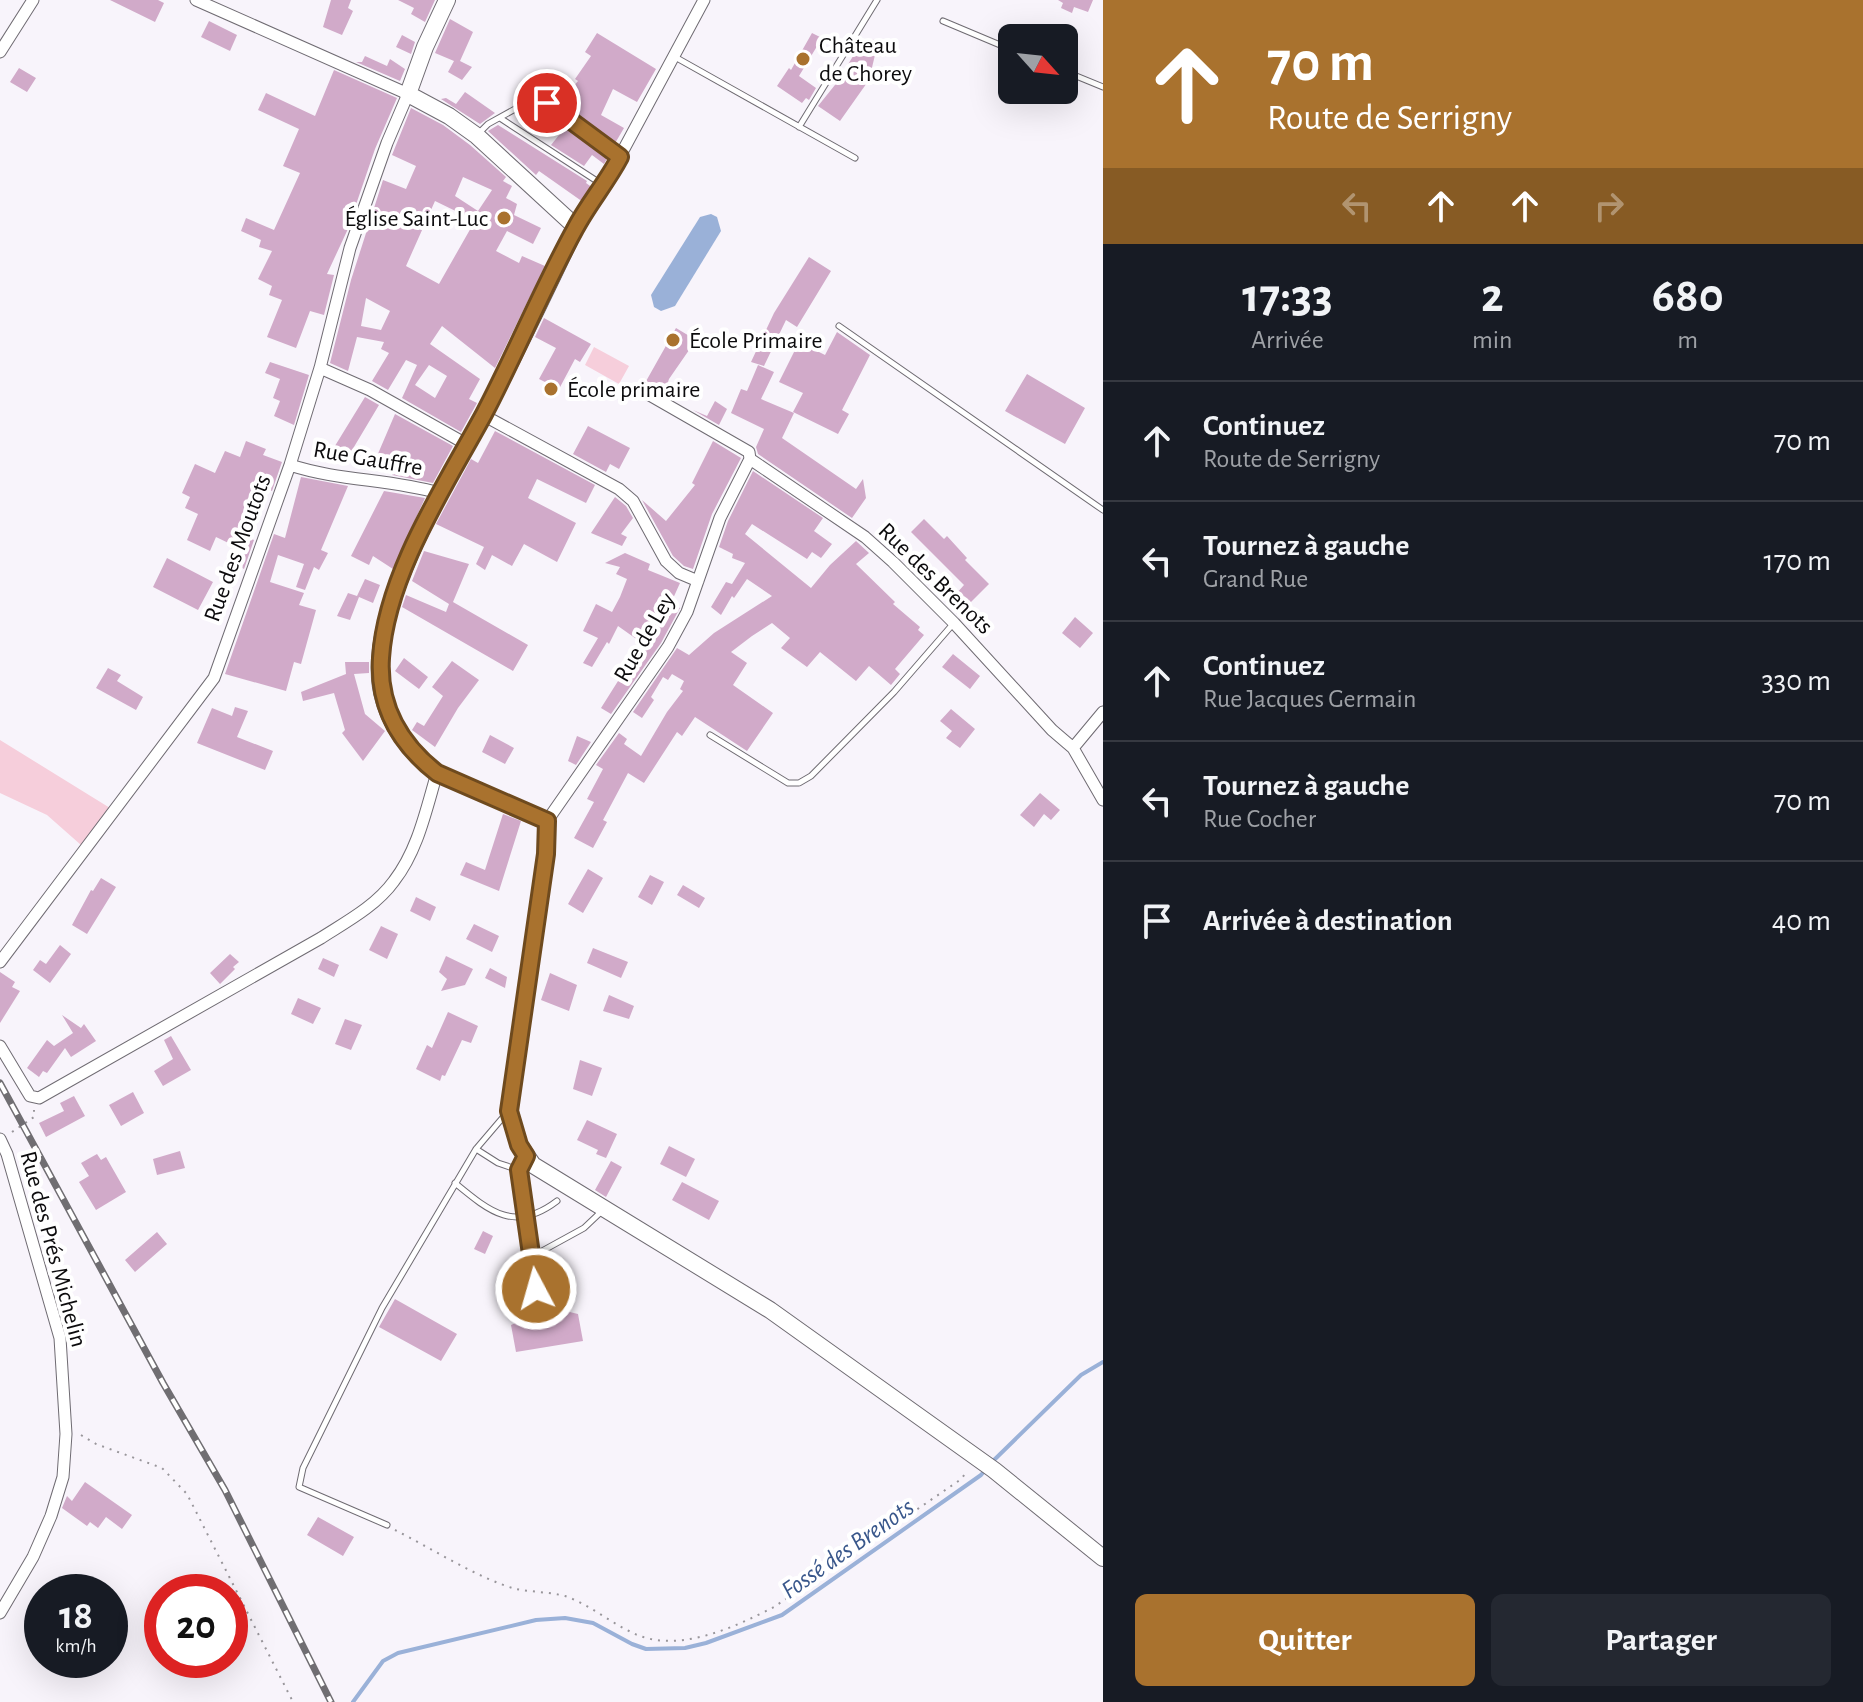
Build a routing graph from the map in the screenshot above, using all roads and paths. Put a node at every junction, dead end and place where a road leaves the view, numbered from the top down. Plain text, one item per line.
1 (33, 0) edge
2 (196, 0) edge
3 (447, 0) edge
4 (704, 0) edge
5 (877, 0) edge
6 (943, 21) dead end
7 (998, 44) edge
8 (0, 52) edge
9 (674, 56) junction
10 (1078, 77) edge
11 (1103, 87) edge
12 (408, 94) junction
13 (500, 118) junction
14 (799, 127) junction
15 (477, 136) junction
16 (620, 157) junction
17 (855, 158) dead end
18 (604, 186) junction
19 (576, 227) junction
20 (839, 326) dead end
21 (320, 368) junction
22 (641, 390) dead end
23 (483, 415) junction
24 (466, 444) junction
25 (750, 459) junction
26 (290, 465) junction
27 (439, 493) junction
28 (1103, 510) edge
29 (698, 581) junction
30 (954, 623) junction
31 (1103, 712) edge
32 (710, 735) dead end
33 (1073, 748) junction
34 (437, 773) junction
35 (1103, 800) edge
36 (547, 821) junction
37 (0, 962) edge
38 (0, 1046) edge
39 (35, 1097) junction
40 (509, 1111) junction
41 (0, 1139) edge
42 (476, 1149) junction
43 (7, 1154) junction
44 (526, 1164) junction
45 (455, 1183) junction
46 (557, 1201) dead end
47 (603, 1210) junction
48 (527, 1218) junction
49 (533, 1256) junction
50 (536, 1289) dead end
51 (66, 1426) junction
52 (985, 1464) junction
53 (387, 1525) joint
54 (1103, 1558) edge
55 (0, 1613) edge
56 (293, 1702) edge

1 - 8 street
2 - 12 street
3 - 12 street
4 - 9 street
5 - 14 lane
6 - 7 lane
9 - 14 lane
9 - 16 street
10 - 11 lane
12 - 15 street
12 - 21 street, Rue des Moutots
13 - 15 lane
13 - 16 lane
13 - 18 lane
14 - 17 lane
15 - 19 street
16 - 18 street
18 - 19 street
19 - 23 street
20 - 28 lane
21 - 24 street
21 - 26 street, Rue des Moutots
22 - 25 street, Rue des Brenots
23 - 24 street
23 - 29 street
24 - 27 street
25 - 29 street, Rue de Ley
25 - 30 street, Rue des Brenots
26 - 27 street, Rue Gauffre
26 - 37 street, Rue des Moutots
27 - 34 street
29 - 36 street, Rue de Ley
30 - 32 lane
30 - 33 street, Rue des Brenots
31 - 33 street
33 - 35 street, Rue des Brenots
34 - 36 street
34 - 39 street
36 - 40 street
38 - 39 street
39 - 43 path
40 - 42 lane
40 - 44 street
41 - 43 street, Rue des Prés Michelin
42 - 44 lane
42 - 45 lane
43 - 51 street, Rue des Prés Michelin
44 - 47 street
44 - 48 lane
45 - 48 lane
45 - 53 lane
46 - 48 lane
47 - 49 lane
47 - 52 street
48 - 49 lane
49 - 50 lane
51 - 55 street, Rue des Prés Michelin
51 - 56 path
52 - 53 path
52 - 54 street

